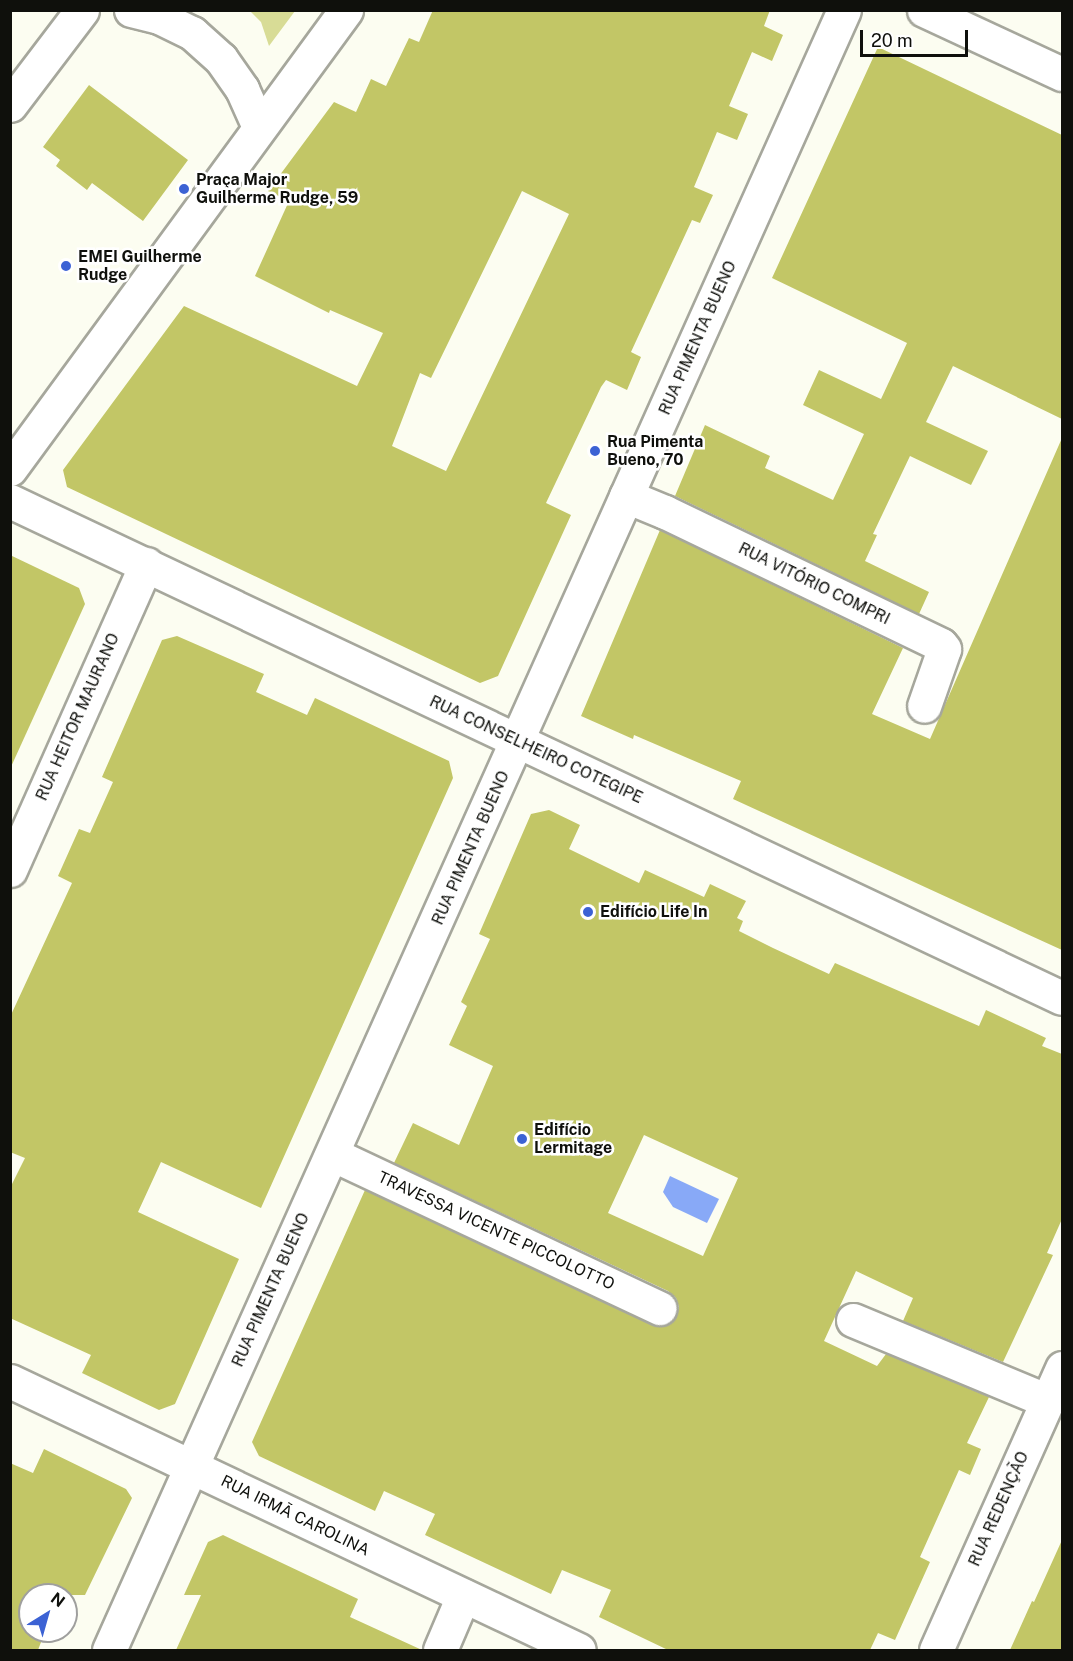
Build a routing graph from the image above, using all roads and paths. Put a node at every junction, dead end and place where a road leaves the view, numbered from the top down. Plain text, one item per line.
1 (82, 10) edge
2 (131, 10) edge
3 (346, 10) edge
4 (844, 10) edge
5 (924, 10) edge
6 (1062, 74) edge
7 (10, 105) edge
8 (259, 127) junction
9 (10, 469) edge
10 (626, 496) junction
11 (10, 501) edge
12 (146, 564) junction
13 (924, 706) dead end
14 (519, 742) junction
15 (10, 870) edge
16 (1062, 998) edge
17 (332, 1154) junction
18 (660, 1308) dead end
19 (853, 1320) dead end
20 (1062, 1368) edge
21 (10, 1381) edge
22 (1048, 1401) junction
23 (192, 1466) junction
24 (463, 1596) junction
25 (109, 1650) edge
26 (440, 1650) edge
27 (579, 1650) edge
28 (936, 1650) edge

1 - 7 street
2 - 8 street
3 - 8 street
4 - 10 street, RUA PIMENTA BUENO
5 - 6 street
8 - 9 street
10 - 13 street, RUA VITÓRIO COMPRI
10 - 14 street, RUA PIMENTA BUENO
11 - 12 street, RUA CONSELHEIRO COTEGIPE
12 - 14 street, RUA CONSELHEIRO COTEGIPE
12 - 15 street, RUA HEITOR MAURANO
14 - 16 street, RUA CONSELHEIRO COTEGIPE
14 - 17 street, RUA PIMENTA BUENO
17 - 18 street, TRAVESSA VICENTE PICCOLOTTO
17 - 23 street, RUA PIMENTA BUENO
19 - 22 street
20 - 22 street, RUA REDENÇÃO
21 - 23 street, RUA IRMÃ CAROLINA
22 - 28 street, RUA REDENÇÃO
23 - 24 street, RUA IRMÃ CAROLINA
23 - 25 street, RUA PIMENTA BUENO
24 - 26 street
24 - 27 street, RUA IRMÃ CAROLINA

